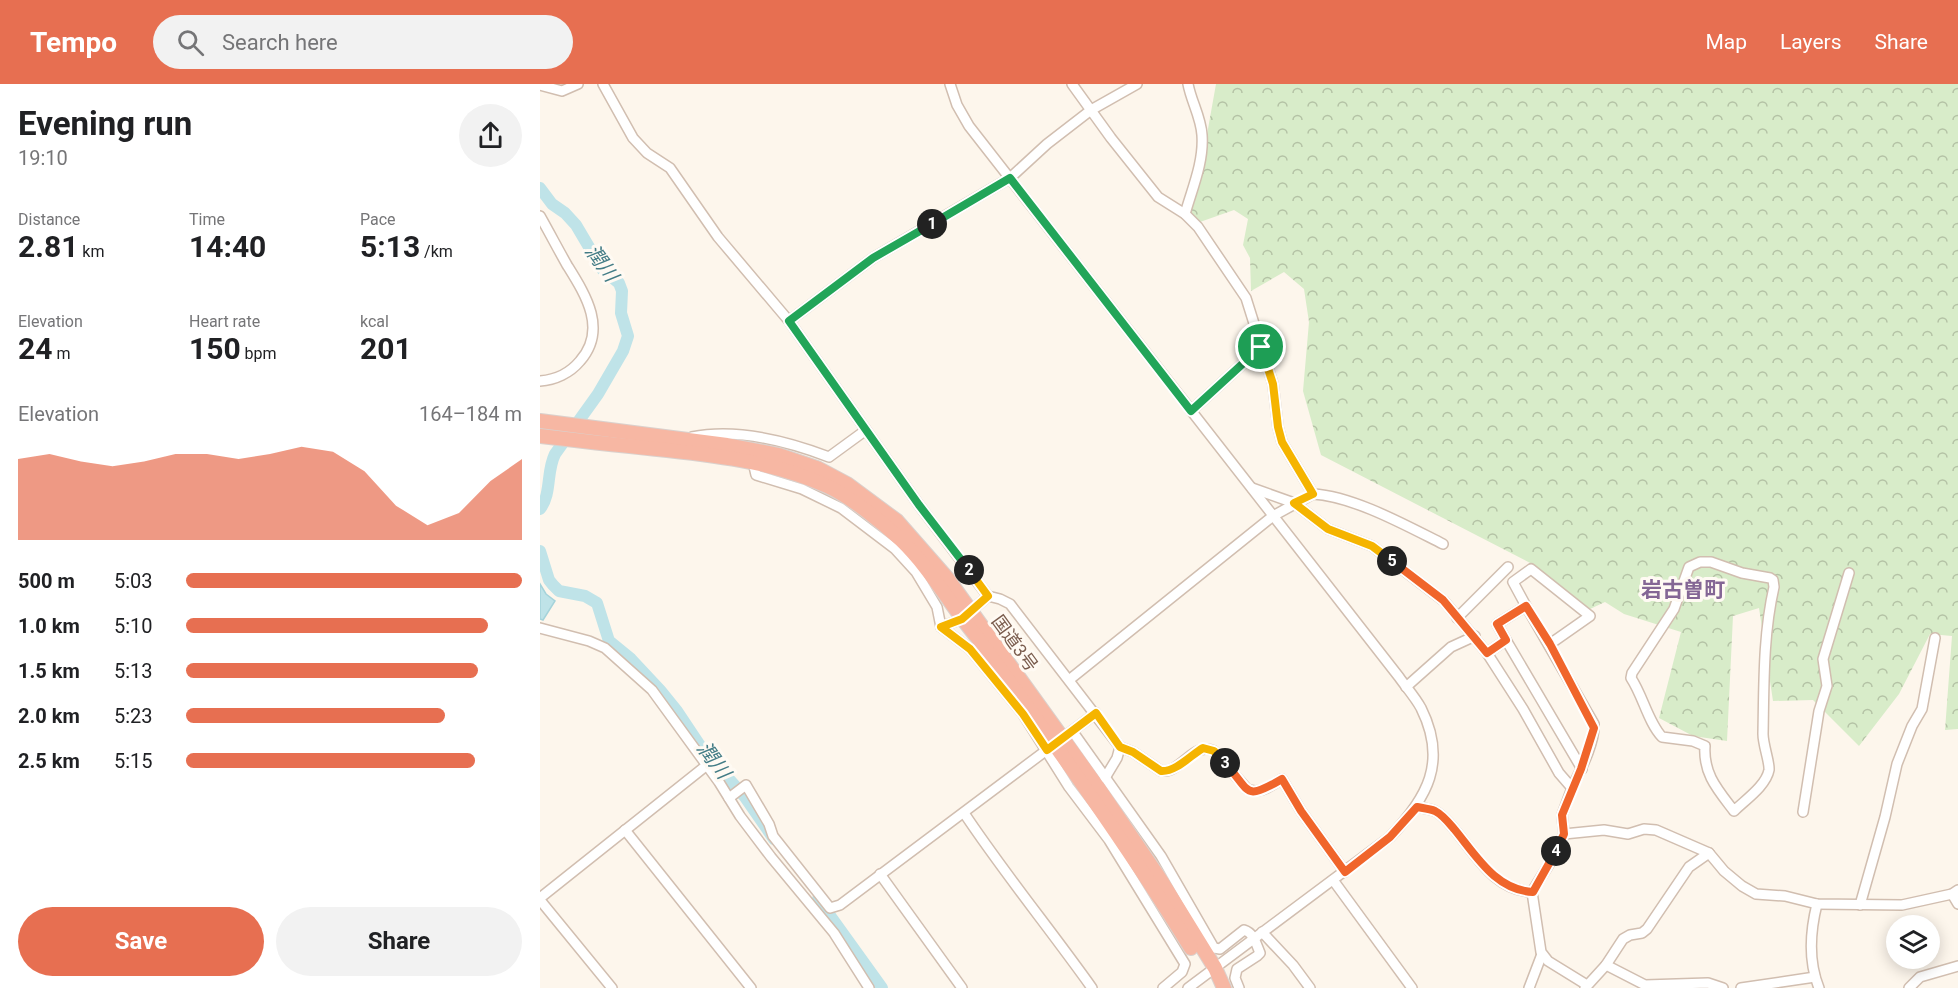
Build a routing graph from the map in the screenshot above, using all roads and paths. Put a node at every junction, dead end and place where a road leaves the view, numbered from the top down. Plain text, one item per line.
1 (578, 84) edge
2 (603, 84) edge
3 (950, 84) edge
4 (1072, 84) edge
5 (1137, 84) edge
6 (1188, 84) edge
7 (540, 85) edge
8 (1090, 110) junction
9 (1010, 178) junction
10 (1185, 214) junction
11 (540, 216) edge
12 (789, 321) junction
13 (1261, 347) junction
14 (540, 381) edge
15 (1191, 411) junction
16 (540, 421) edge
17 (866, 429) junction
18 (547, 437) edge
19 (677, 439) junction
20 (753, 462) junction
21 (1251, 488) junction
22 (1313, 494) junction
23 (1294, 503) junction
24 (1273, 516) junction
25 (1443, 544) dead end
26 (1508, 567) dead end
27 (1849, 573) dead end
28 (988, 596) junction
29 (1526, 606) junction
30 (966, 615) junction
31 (1457, 618) junction
32 (941, 627) junction
33 (540, 628) edge
34 (1475, 636) junction
35 (1935, 638) dead end
36 (1506, 640) junction
37 (1550, 644) junction
38 (1487, 653) junction
39 (1069, 680) junction
40 (1406, 687) junction
41 (1096, 713) junction
42 (1059, 742) junction
43 (1120, 747) junction
44 (707, 765) junction
45 (1581, 769) junction
46 (1769, 770) joint
47 (1105, 778) junction
48 (1572, 788) junction
49 (731, 797) junction
50 (1417, 807) junction
51 (1803, 812) dead end
52 (964, 813) junction
53 (625, 830) junction
54 (1564, 834) junction
55 (1709, 853) junction
56 (1345, 872) junction
57 (880, 874) junction
58 (1333, 880) junction
59 (1533, 892) junction
60 (1955, 892) edge
61 (540, 899) edge
62 (1817, 904) junction
63 (1958, 904) edge
64 (1860, 905) junction
65 (1258, 935) junction
66 (1542, 954) junction
67 (1605, 965) junction
68 (1958, 966) edge
69 (1211, 971) junction
70 (1815, 978) junction
71 (1586, 986) edge
72 (612, 988) edge
73 (751, 988) edge
74 (868, 988) edge
75 (962, 988) edge
76 (1092, 988) edge
77 (1163, 988) edge
78 (1188, 988) edge
79 (1214, 988) edge
80 (1224, 988) edge
81 (1239, 988) edge
82 (1310, 988) edge
83 (1412, 988) edge
84 (1529, 988) edge
85 (1723, 988) edge
86 (1742, 988) edge
87 (1819, 988) edge
88 (1909, 988) edge

1 - 7 street
2 - 12 street
3 - 9 street
4 - 8 street
5 - 8 street
6 - 10 street
8 - 9 street
8 - 10 street
9 - 12 street
9 - 15 street
10 - 13 street
11 - 14 street
12 - 17 street
13 - 15 street
13 - 22 street
15 - 21 street
16 - 19 highway, 国道3号
17 - 19 street
17 - 28 street
18 - 20 highway, 国道3号
19 - 30 highway, 国道3号
20 - 30 highway, 国道3号
20 - 32 street
21 - 23 street
21 - 24 street
22 - 23 street
22 - 25 street
23 - 24 street
23 - 31 street
24 - 39 street
24 - 40 street
26 - 31 street
27 - 51 street
28 - 30 street
28 - 39 street
29 - 36 street
29 - 37 street
29 - 37 street
30 - 32 street
30 - 42 highway, 国道3号
31 - 34 street
32 - 42 street
33 - 44 street
34 - 38 street
34 - 40 street
35 - 64 street
36 - 38 street
36 - 45 street
37 - 45 street
38 - 48 street
39 - 41 street
40 - 50 street
41 - 42 street
41 - 43 street
42 - 47 street
42 - 52 street
42 - 69 highway, 国道3号
42 - 77 street
43 - 47 street
43 - 56 street
44 - 49 street
44 - 53 street
45 - 48 street
46 - 46 street
47 - 65 street
48 - 54 street
49 - 57 street
49 - 74 street
50 - 56 street
50 - 59 street
52 - 57 street
52 - 76 street
53 - 61 street
53 - 73 street
54 - 55 street
54 - 59 street
55 - 62 street
55 - 67 street
56 - 58 street
57 - 75 street
58 - 65 street
58 - 83 street
59 - 66 street
60 - 63 street
60 - 64 street
61 - 72 street
62 - 64 street
62 - 70 street
65 - 69 street
65 - 81 street
65 - 82 street
66 - 71 street
66 - 84 street
67 - 71 street
67 - 85 street
68 - 88 street
69 - 78 street
69 - 79 highway, 国道3号
69 - 80 highway, 国道3号
70 - 86 street
70 - 87 street

